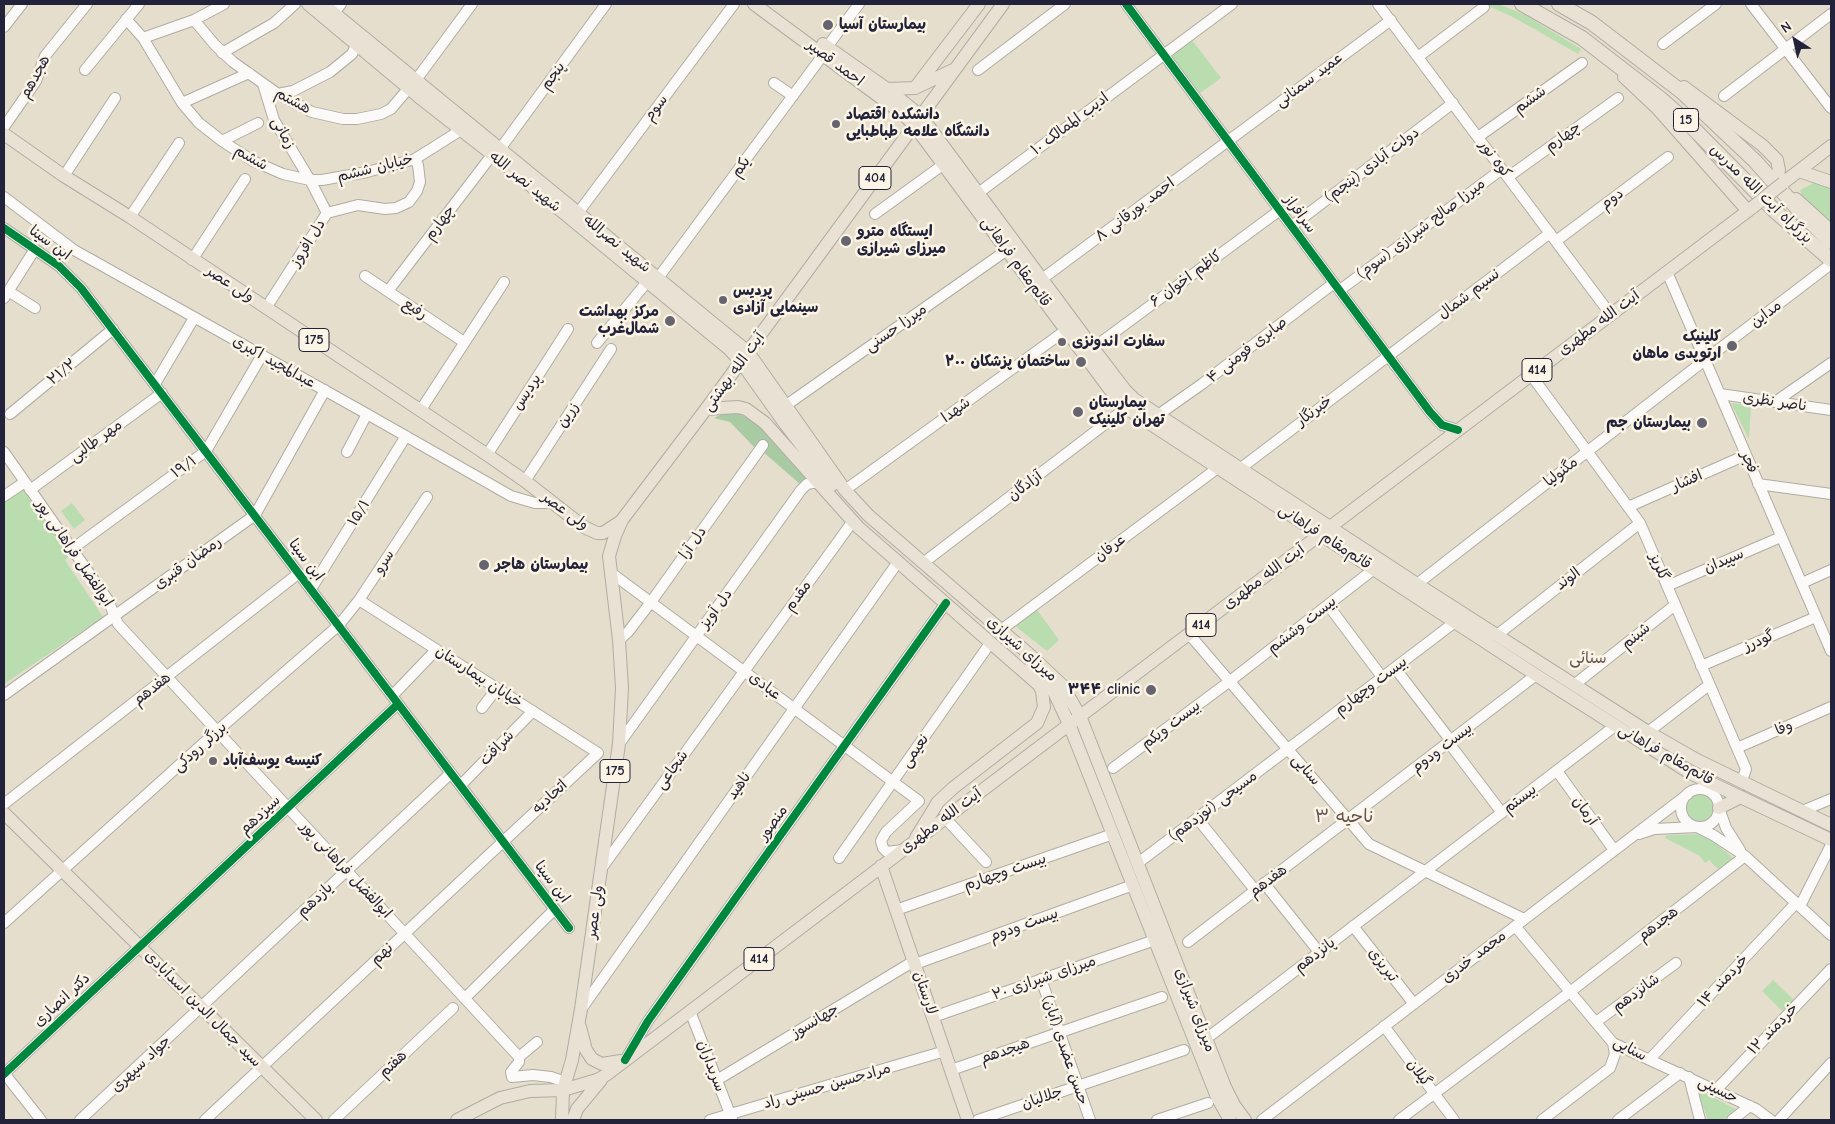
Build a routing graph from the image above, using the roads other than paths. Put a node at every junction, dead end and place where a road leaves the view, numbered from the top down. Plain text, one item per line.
1 (22, 4) edge
2 (87, 4) edge
3 (139, 4) edge
4 (224, 4) edge
5 (295, 4) edge
6 (308, 4) edge
7 (323, 4) edge
8 (472, 4) edge
9 (606, 4) edge
10 (734, 4) edge
11 (754, 4) edge
12 (768, 4) edge
13 (860, 4) edge
14 (979, 4) edge
15 (1003, 4) edge
16 (1065, 4) edge
17 (1126, 4) edge
18 (1232, 4) edge
19 (1378, 4) edge
20 (1522, 4) edge
21 (1559, 4) edge
22 (1716, 4) edge
23 (1751, 4) edge
24 (1484, 7) dead end
25 (338, 8) edge
26 (1831, 14) edge
27 (126, 20) junction
28 (194, 20) junction
29 (1390, 20) junction
30 (964, 23) junction
31 (1592, 23) junction
32 (4, 26) edge
33 (143, 38) junction
34 (355, 43) junction
35 (1663, 44) dead end
36 (971, 47) junction
37 (1786, 49) junction
38 (825, 51) junction
39 (1600, 52) junction
40 (222, 53) junction
41 (1164, 54) junction
42 (1418, 57) junction
43 (1582, 63) dead end
44 (955, 69) junction
45 (85, 70) dead end
46 (978, 70) dead end
47 (249, 73) junction
48 (774, 83) dead end
49 (263, 84) junction
50 (412, 84) junction
51 (915, 88) junction
52 (886, 89) junction
53 (278, 94) junction
54 (793, 96) junction
55 (1724, 96) dead end
56 (116, 98) dead end
57 (1618, 98) dead end
58 (1453, 103) junction
59 (182, 104) junction
60 (1831, 108) edge
61 (917, 121) junction
62 (258, 124) dead end
63 (4, 127) edge
64 (461, 130) junction
65 (4, 134) edge
66 (1478, 137) junction
67 (222, 141) junction
68 (1228, 141) junction
69 (179, 143) dead end
70 (1831, 146) edge
71 (496, 152) junction
72 (1668, 157) dead end
73 (415, 159) junction
74 (1755, 162) junction
75 (944, 164) junction
76 (1799, 171) junction
77 (1505, 173) junction
78 (64, 176) junction
79 (246, 179) dead end
80 (310, 180) junction
81 (1780, 180) junction
82 (1831, 182) edge
83 (977, 194) junction
84 (4, 197) edge
85 (1750, 209) junction
86 (1280, 210) junction
87 (578, 212) junction
88 (327, 213) junction
89 (875, 214) dead end
90 (130, 217) junction
91 (1292, 226) junction
92 (4, 228) edge
93 (1831, 231) edge
94 (1553, 237) junction
95 (1831, 242) edge
96 (610, 245) junction
97 (35, 249) junction
98 (1007, 250) junction
99 (192, 260) junction
100 (1829, 264) edge
101 (1667, 272) junction
102 (365, 276) dead end
103 (1042, 279) junction
104 (653, 280) junction
105 (504, 282) dead end
106 (1337, 286) junction
107 (388, 291) junction
108 (6, 294) edge
109 (35, 308) dead end
110 (266, 308) junction
111 (1611, 314) junction
112 (194, 318) junction
113 (113, 329) junction
114 (568, 329) dead end
115 (1066, 330) junction
116 (464, 342) junction
117 (597, 343) dead end
118 (1092, 348) junction
119 (611, 349) dead end
120 (262, 355) junction
121 (1388, 355) junction
122 (744, 357) junction
123 (1705, 360) junction
124 (1831, 363) edge
125 (1531, 375) junction
126 (155, 384) junction
127 (325, 390) junction
128 (162, 393) junction
129 (1720, 394) junction
130 (1775, 402) junction
131 (785, 406) junction
132 (1126, 408) junction
133 (706, 409) junction
134 (420, 410) junction
135 (1831, 410) edge
136 (10, 414) dead end
137 (368, 414) junction
138 (1158, 414) junction
139 (1458, 430) junction
140 (406, 436) junction
141 (763, 445) dead end
142 (206, 451) junction
143 (1588, 451) junction
144 (4, 452) edge
145 (347, 452) dead end
146 (487, 455) junction
147 (1746, 455) junction
148 (1219, 467) junction
149 (1241, 468) junction
150 (525, 481) junction
151 (818, 482) junction
152 (1758, 484) junction
153 (28, 486) junction
154 (845, 490) junction
155 (1831, 494) edge
156 (4, 496) edge
157 (427, 497) dead end
158 (554, 503) junction
159 (1628, 507) junction
160 (255, 515) junction
161 (622, 520) junction
162 (852, 521) junction
163 (1640, 523) junction
164 (1326, 530) junction
165 (1781, 536) junction
166 (72, 549) junction
167 (898, 562) junction
168 (923, 563) junction
169 (1374, 569) junction
170 (1831, 570) edge
171 (610, 572) junction
172 (299, 573) junction
173 (1802, 583) junction
174 (1417, 584) junction
175 (1667, 586) junction
176 (311, 589) junction
177 (360, 600) junction
178 (651, 602) junction
179 (946, 604) junction
180 (1328, 605) junction
181 (1675, 605) junction
182 (116, 616) junction
183 (1816, 617) junction
184 (1455, 622) junction
185 (339, 624) junction
186 (1001, 630) junction
187 (1189, 634) junction
188 (1497, 635) junction
189 (696, 636) junction
190 (620, 640) junction
191 (991, 642) junction
192 (436, 650) junction
193 (1831, 651) edge
194 (1701, 666) junction
195 (1395, 668) junction
196 (744, 671) junction
197 (1536, 676) junction
198 (167, 677) junction
199 (1382, 678) junction
200 (1230, 681) junction
201 (1574, 685) junction
202 (1710, 685) junction
203 (497, 688) junction
204 (4, 695) edge
205 (395, 700) junction
206 (1831, 707) edge
207 (482, 708) dead end
208 (794, 708) junction
209 (533, 711) junction
210 (1080, 716) junction
211 (1069, 724) junction
212 (1615, 726) junction
213 (217, 731) junction
214 (1648, 732) junction
215 (1450, 742) junction
216 (619, 744) junction
217 (845, 746) junction
218 (1737, 748) junction
219 (1288, 749) junction
220 (598, 753) joint
221 (1112, 768) dead end
222 (1716, 769) junction
223 (1556, 771) junction
224 (451, 773) junction
225 (1708, 781) junction
226 (1742, 781) junction
227 (893, 782) junction
228 (461, 786) junction
229 (1690, 793) junction
230 (1741, 796) junction
231 (1831, 799) edge
232 (4, 804) edge
233 (288, 807) junction
234 (1719, 808) junction
235 (1802, 811) junction
236 (4, 813) edge
237 (1502, 813) junction
238 (945, 818) junction
239 (1197, 818) junction
240 (1348, 820) junction
241 (1831, 825) edge
242 (1697, 827) junction
243 (1113, 834) junction
244 (1632, 837) junction
245 (1831, 840) edge
246 (503, 841) junction
247 (913, 842) junction
248 (1831, 845) edge
249 (902, 850) junction
250 (1614, 850) junction
251 (1745, 856) junction
252 (839, 858) dead end
253 (986, 862) dead end
254 (1138, 862) junction
255 (881, 866) junction
256 (62, 870) junction
257 (600, 870) junction
258 (347, 871) junction
259 (1425, 871) junction
260 (1264, 883) junction
261 (1133, 885) junction
262 (1255, 890) junction
263 (1798, 904) junction
264 (555, 909) junction
265 (896, 910) junction
266 (1520, 922) junction
267 (4, 923) edge
268 (1353, 926) junction
269 (569, 928) dead end
270 (405, 933) junction
271 (1831, 935) edge
272 (1155, 940) junction
273 (1188, 942) dead end
274 (140, 946) junction
275 (1319, 952) junction
276 (914, 963) junction
277 (1676, 963) dead end
278 (1831, 968) edge
279 (1041, 979) junction
280 (1570, 992) junction
281 (465, 998) junction
282 (1162, 998) dead end
283 (1414, 1004) junction
284 (201, 1007) junction
285 (453, 1008) dead end
286 (581, 1009) junction
287 (690, 1011) junction
288 (933, 1017) junction
289 (578, 1022) junction
290 (1596, 1022) junction
291 (1384, 1026) junction
292 (1060, 1033) junction
293 (1206, 1038) junction
294 (536, 1042) dead end
295 (1613, 1043) junction
296 (1184, 1050) dead end
297 (945, 1051) junction
298 (519, 1056) junction
299 (1650, 1059) junction
300 (626, 1060) junction
301 (1831, 1063) edge
302 (262, 1067) junction
303 (951, 1070) junction
304 (4, 1073) edge
305 (606, 1075) junction
306 (1685, 1075) junction
307 (717, 1080) junction
308 (1078, 1086) junction
309 (567, 1087) junction
310 (1716, 1090) junction
311 (544, 1092) junction
312 (1434, 1094) junction
313 (1208, 1103) dead end
314 (1750, 1106) junction
315 (731, 1117) edge
316 (566, 1118) edge
317 (41, 1120) edge
318 (80, 1120) edge
319 (205, 1120) edge
320 (316, 1120) edge
321 (334, 1120) edge
322 (457, 1120) edge
323 (710, 1120) edge
324 (968, 1120) edge
325 (978, 1120) edge
326 (1090, 1120) edge
327 (1157, 1120) edge
328 (1230, 1120) edge
329 (1245, 1120) edge
330 (1262, 1120) edge
331 (1399, 1120) edge
332 (1454, 1120) edge
333 (1542, 1120) edge
334 (1618, 1120) edge
335 (1700, 1120) edge
336 (1732, 1120) edge
337 (1771, 1120) edge
338 (1779, 1120) edge

1 - 32 street
2 - 63 street, هجدهم
3 - 27 street
4 - 28 street
5 - 40 street
6 - 34 main road, شهید نصر الله
7 - 25 main road, شهید نصر الله
8 - 50 street, هشتم
9 - 71 street, پنجم
10 - 87 street, سوم
11 - 38 main road, احمد قصیر
12 - 38 main road, احمد قصیر
13 - 38 street, یکم
14 - 30 main road
15 - 36 main road, آیت الله بهشتی / 404
16 - 46 street
17 - 41 street, سرافراز
18 - 41 street, ادیب الممالک ۱۰
19 - 29 street, کوه نور
20 - 39 highway, بزرگراه آیت الله مدرس / 15
21 - 31 highway, بزرگراه آیت الله مدرس / 15
22 - 35 street
23 - 37 street
24 - 42 street
25 - 50 main road, شهید نصر الله
26 - 37 street
27 - 33 street, ششم
27 - 45 street
28 - 33 street
28 - 40 street, هشتم
29 - 42 street, کوه نور
29 - 68 street, عمید سمنانی
30 - 36 main road
30 - 51 main road
31 - 74 highway, بزرگراه آیت الله مدرس / 15
31 - 81 main road
33 - 59 street, ششم
34 - 50 main road, شهید نصر الله
34 - 53 street
36 - 44 main road, آیت الله بهشتی / 404
37 - 55 street
37 - 60 street
38 - 52 main road, احمد قصیر
38 - 54 street, یکم
38 - 61 main road, احمد قصیر
39 - 85 main road
39 - 100 highway, بزرگراه آیت الله مدرس / 15
40 - 47 street, هشتم
41 - 68 street, سرافراز
41 - 83 street, ادیب الممالک ۱۰
42 - 58 street, کوه نور
43 - 66 street, ششم
44 - 51 main road
44 - 61 main road, آیت الله بهشتی / 404
47 - 49 street, هشتم
47 - 59 street
48 - 54 street
49 - 53 street, هشتم
49 - 80 street, زمانی
50 - 53 street, هشتم
50 - 64 main road, شهید نصر الله
50 - 71 main road, شهید نصرالله
51 - 52 main road
52 - 61 main road, احمد قصیر
54 - 104 street, یکم
56 - 78 street
57 - 77 street, چهارم
58 - 66 street, کوه نور
58 - 91 street, دولت آبادی (پنجم)
59 - 67 street, ششم
61 - 75 main road, قائم‌مقام فراهانی
61 - 83 main road, قائم‌مقام فراهانی
61 - 122 main road, آیت الله بهشتی / 404
62 - 67 street
64 - 71 main road, شهید نصر الله
64 - 73 street, خیابان ششم
65 - 78 main road, ولی عصر / 175
66 - 77 street, کوه نور
67 - 80 street, ششم
68 - 86 street, سرافراز
68 - 103 street, احمد بورقانی ۸
69 - 90 street
70 - 76 main road
71 - 87 main road, شهید نصرالله
71 - 96 main road, شهید نصر الله
71 - 107 street, چهارم
72 - 94 street, دوم
73 - 80 street, خیابان ششم
73 - 88 street, دل افروز
74 - 93 main road
74 - 95 highway, بزرگراه آیت الله مدرس / 15
75 - 89 street
75 - 98 main road, قائم‌مقام فراهانی
76 - 81 main road
76 - 82 main road
77 - 94 street, کوه نور
77 - 106 street, میرزا صالح شیرازی (سوم)
78 - 90 main road, ولی عصر / 175
79 - 99 street
80 - 88 street, زمانی
81 - 85 main road, آیت الله مطهری / 414, bridge
83 - 103 main road, قائم‌مقام فراهانی
84 - 112 street, عبدالمجید اکبری
85 - 101 main road, آیت الله مطهری / 414
86 - 91 street, سرافراز
86 - 118 street, کاظم اخوان ۶
87 - 96 main road, شهید نصرالله
88 - 110 street, دل افروز
90 - 99 main road, ولی عصر / 175
91 - 106 street, سرافراز
92 - 97 street, ابن سینا
94 - 111 street, کوه نور
94 - 121 street, نسیم شمال
96 - 104 main road, شهید نصرالله
97 - 108 street
97 - 113 street, ابن سینا
98 - 115 main road, قائم‌مقام فراهانی
98 - 131 street, میرزا حسنی
99 - 110 main road, ولی عصر / 175
100 - 123 street, مداین
101 - 111 main road, آیت الله مطهری / 414
101 - 123 street, فجر
102 - 107 street, رفیع
103 - 118 main road, قائم‌مقام فراهانی
104 - 117 street
104 - 122 main road, شهید نصرالله
105 - 116 street
106 - 121 street, سرافراز
106 - 138 street, صابری فومنی ۴
107 - 116 street, رفیع
108 - 109 street
110 - 134 main road, ولی عصر / 175
111 - 125 main road, آیت الله مطهری / 414
112 - 120 street, عبدالمجید اکبری
112 - 126 street
113 - 126 street, ابن سینا
113 - 136 street, ۲۱/۲
114 - 146 street, پردیس
115 - 132 main road, قائم‌مقام فراهانی
115 - 154 street, شهدا
116 - 134 street
118 - 138 main road, قائم‌مقام فراهانی
119 - 150 street, زرین
120 - 127 street, عبدالمجید اکبری
120 - 142 street, ۱۹/۱
121 - 139 street, سرافراز
121 - 149 street, خبرنگار
122 - 131 main road, میرزای شیرازی
122 - 133 main road, آیت الله بهشتی / 404
122 - 211 main road, میرزای شیرازی
123 - 129 street, فجر
123 - 143 street, مگنولیا
124 - 130 street
125 - 139 main road, آیت الله مطهری / 414
125 - 143 street, گلریز
126 - 128 street, ابن سینا
127 - 137 street, عبدالمجید اکبری
127 - 160 street, رمضان قنبری
128 - 142 street, ابن سینا
128 - 153 street, مهر طالبی
129 - 130 street, ناصر نظری
129 - 147 street, فجر
130 - 135 street, ناصر نظری
131 - 154 main road, میرزای شیرازی
132 - 148 main road, قائم‌مقام فراهانی
132 - 168 street, آزادگان
133 - 151 main road, میرزای شیرازی
133 - 161 main road, آیت الله بهشتی / 404
134 - 146 main road, ولی عصر / 175
137 - 140 street, عبدالمجید اکبری
137 - 145 street
138 - 149 main road, قائم‌مقام فراهانی
139 - 164 main road, آیت الله مطهری / 414
140 - 158 street, عبدالمجید اکبری
140 - 176 street, ۱۵/۱
141 - 178 street, دل آرا
142 - 160 street, ابن سینا
142 - 166 street, ۱۹/۱
143 - 159 street, گلریز
143 - 174 street, مگنولیا
144 - 153 street, ابوالفضل فراهانی پور
146 - 150 main road, ولی عصر / 175
147 - 152 street, فجر
147 - 159 street, افشار
148 - 164 main road, قائم‌مقام فراهانی
148 - 186 street, عرفان
149 - 164 main road, قائم‌مقام فراهانی
150 - 158 main road, ولی عصر / 175
151 - 162 main road, میرزای شیرازی
151 - 189 street, دل آویز
152 - 155 street
152 - 165 street, فجر
153 - 156 street, مهر طالبی
153 - 166 street, ابوالفضل فراهانی پور
154 - 168 main road, میرزای شیرازی
157 - 177 street, سرو
158 - 161 main road, ولی عصر / 175
159 - 163 street, گلریز
160 - 172 street, ابن سینا
160 - 182 street, رمضان قنبری
161 - 171 main road, ولی عصر / 175
162 - 167 main road, میرزای شیرازی
162 - 196 street, مقدم
163 - 175 street, گلریز
163 - 188 street, الوند
164 - 169 main road, قائم‌مقام فراهانی
164 - 174 main road, قائم‌مقام فراهانی
164 - 187 main road, آیت الله مطهری / 414
165 - 173 street, فجر
165 - 175 street, سپیدان
166 - 182 street, ابوالفضل فراهانی پور
167 - 179 main road, میرزای شیرازی
167 - 208 street, ناهید
168 - 186 main road, میرزای شیرازی
169 - 180 street, بیست وششم
169 - 184 main road, قائم‌مقام فراهانی
170 - 173 street
171 - 178 street, عبادی
171 - 190 main road, ولی عصر / 175
172 - 176 street, ابن سینا
172 - 198 street, هفدهم
173 - 183 street, فجر
174 - 188 main road, قائم‌مقام فراهانی
175 - 181 street, گلریز
176 - 185 street, ابن سینا
177 - 185 street, سرو
177 - 192 street, خیابان بیمارستان
178 - 189 street, عبادی
178 - 190 street, دل آرا
179 - 191 main road, میرزای شیرازی
179 - 217 street, منصور
180 - 199 street
180 - 200 street, بیست وششم
181 - 194 street, گلریز
181 - 201 street, شبنم
182 - 198 street, ابوالفضل فراهانی پور
182 - 204 street, رمضان قنبری
183 - 193 street, فجر
183 - 194 street, گودرز
184 - 195 street, بیست وچهارم
184 - 197 main road, قائم‌مقام فراهانی
185 - 205 street, ابن سینا
185 - 213 street, برزگر رودکی
186 - 210 main road, میرزای شیرازی
187 - 200 street, سنایی
187 - 210 main road, آیت الله مطهری / 414
188 - 201 main road, قائم‌مقام فراهانی
189 - 196 street, عبادی
189 - 216 street, دل آویز
190 - 216 main road, ولی عصر / 175
191 - 227 street, نعیمی
191 - 247 main road, میرزای شیرازی
192 - 203 street, خیابان بیمارستان
192 - 205 street, سیزدهم
194 - 202 street, گلریز
195 - 199 street, بیست وچهارم
195 - 215 street
196 - 208 street, عبادی
196 - 257 street, شجاعی
197 - 212 main road, قائم‌مقام فراهانی
197 - 215 street, بیست ودوم
198 - 213 street, ابوالفضل فراهانی پور
198 - 232 street, هفدهم
199 - 219 street, بیست وچهارم
200 - 219 street, سنایی
200 - 221 street, بیست ویکم
201 - 214 main road, قائم‌مقام فراهانی
202 - 214 street
202 - 218 street, گلریز
203 - 207 street
203 - 209 street, خیابان بیمارستان
205 - 224 street, ابن سینا
205 - 233 street, سیزدهم
206 - 218 street, وفا
208 - 217 street, عبادی
208 - 286 street, ناهید
209 - 220 street, خیابان بیمارستان
209 - 228 street, شرافت
210 - 211 main road, آیت الله مطهری / 414
210 - 254 main road, میرزای شیرازی
211 - 238 main road, آیت الله مطهری / 414
211 - 243 main road, میرزای شیرازی
212 - 223 street, بیستم
212 - 225 main road, قائم‌مقام فراهانی
213 - 233 street, ابوالفضل فراهانی پور
213 - 256 street, برزگر رودکی
214 - 222 main road, قائم‌مقام فراهانی
215 - 237 street
215 - 240 street, بیست ودوم
216 - 257 main road, ولی عصر / 175
217 - 227 street, عبادی
217 - 300 street, منصور
218 - 226 street, گلریز
219 - 239 street, مسیحی (نوزدهم)
219 - 240 street, سنایی
220 - 246 street, اتحادیه
222 - 225 main road
222 - 226 main road, قائم‌مقام فراهانی
223 - 237 street, بیستم
223 - 250 street, آرمان
224 - 228 street, ابن سینا
224 - 258 street, یازدهم
225 - 229 street, محمد خدری
225 - 230 main road, قائم‌مقام فراهانی
226 - 235 main road, قائم‌مقام فراهانی
227 - 249 street, عبادی
227 - 252 street, نعیمی
228 - 246 street, ابن سینا
229 - 234 street
229 - 242 street
229 - 244 street, محمد خدری
230 - 234 main road
230 - 245 main road, قائم‌مقام فراهانی
231 - 235 street
233 - 258 street, ابوالفضل فراهانی پور
233 - 274 street, سیزدهم
234 - 242 street
234 - 251 street
235 - 241 main road, قائم‌مقام فراهانی
236 - 256 main road, سید جمال الدین اسدآبادی
237 - 259 street, بیستم
238 - 247 main road, آیت الله مطهری / 414
238 - 253 street
239 - 254 street, مسیحی (نوزدهم)
239 - 262 street
240 - 259 street, سنایی
240 - 260 street, هفدهم
242 - 244 street
242 - 251 street
243 - 261 main road, میرزای شیرازی
243 - 265 street, بیست وچهارم
244 - 250 street, محمد خدری
246 - 264 street, ابن سینا
246 - 270 street, نهم
247 - 249 main road, آیت الله مطهری / 414
248 - 263 street, خردمند ۱۴
249 - 255 main road, آیت الله مطهری / 414
250 - 266 street, محمد خدری
251 - 263 street
251 - 280 street, هجدهم
254 - 293 main road, میرزای شیرازی
255 - 265 main road, لارستان
255 - 287 main road, آیت الله مطهری / 414
256 - 267 street, برزگر رودکی
256 - 274 main road, سید جمال الدین اسدآبادی
257 - 286 main road, ولی عصر / 175
258 - 270 street, ابوالفضل فراهانی پور
258 - 284 street, یازدهم
259 - 266 street, سنایی
259 - 268 street, پانزدهم
260 - 262 street, هفدهم
260 - 275 street
261 - 272 main road, میرزای شیرازی
261 - 276 street, بیست ودوم
262 - 273 street, هفدهم
263 - 271 street
263 - 299 street, خردمند ۱۴
264 - 269 street, ابن سینا
264 - 281 street
265 - 276 main road, لارستان
266 - 280 street, سنایی
266 - 283 street, محمد خدری
268 - 275 street, پانزدهم
268 - 283 street, تبریزی
270 - 281 street, ابوالفضل فراهانی پور
270 - 302 street, نهم
272 - 279 street, میرزای شیرازی ۲۰
272 - 328 main road, میرزای شیرازی
274 - 284 main road, سید جمال الدین اسدآبادی
274 - 304 street, دکتر انصاری
275 - 293 street, پانزدهم
276 - 288 main road, لارستان
276 - 307 street, جهانسوز
277 - 290 street, شانزدهم
278 - 310 street, خردمند ۱۲
279 - 288 street, میرزای شیرازی ۲۰
279 - 292 street, حسن عضدی (آبان)
280 - 290 street, سنایی
280 - 312 street, هجدهم
281 - 298 street, ابوالفضل فراهانی پور
282 - 292 street, هیجدهم
283 - 291 street, محمد خدری
284 - 302 main road, سید جمال الدین اسدآبادی
284 - 318 street, جواد سپهری
285 - 321 street, هفتم
286 - 289 main road, ولی عصر / 175
287 - 300 main road, آیت الله مطهری / 414
287 - 307 street, سربداران
288 - 297 main road, لارستان
289 - 300 main road
289 - 309 main road, ولی عصر / 175
290 - 295 street, سنایی
291 - 312 street, گیلان
291 - 330 street, محمد خدری
292 - 303 street, هیجدهم
292 - 308 street, حسن عضدی (آبان)
293 - 329 main road, میرزای شیرازی
294 - 298 street
295 - 299 street, سنایی
295 - 333 street
296 - 308 street, جلالیان
297 - 303 main road, لارستان
297 - 315 street, مرادحسین حسینی راد
298 - 309 street
299 - 306 street, سنایی
300 - 305 main road, آیت الله مطهری / 414
301 - 338 street
302 - 319 street, نهم
302 - 320 main road, سید جمال الدین اسدآبادی
303 - 324 main road, لارستان
304 - 317 street
305 - 309 main road, آیت الله مطهری / 414
305 - 316 main road
306 - 310 street, حسینی
306 - 334 street
306 - 335 street
307 - 315 street, سربداران
308 - 325 street, جلالیان
308 - 326 street, حسن عضدی (آبان)
309 - 311 main road, آیت الله مطهری
309 - 316 main road, ولی عصر / 175
310 - 314 street, حسینی
311 - 316 main road
311 - 322 main road, آیت الله مطهری
312 - 331 street, هجدهم
312 - 332 street, گیلان
313 - 327 street
314 - 336 street
314 - 337 street, حسینی
315 - 323 street, مرادحسین حسینی راد

